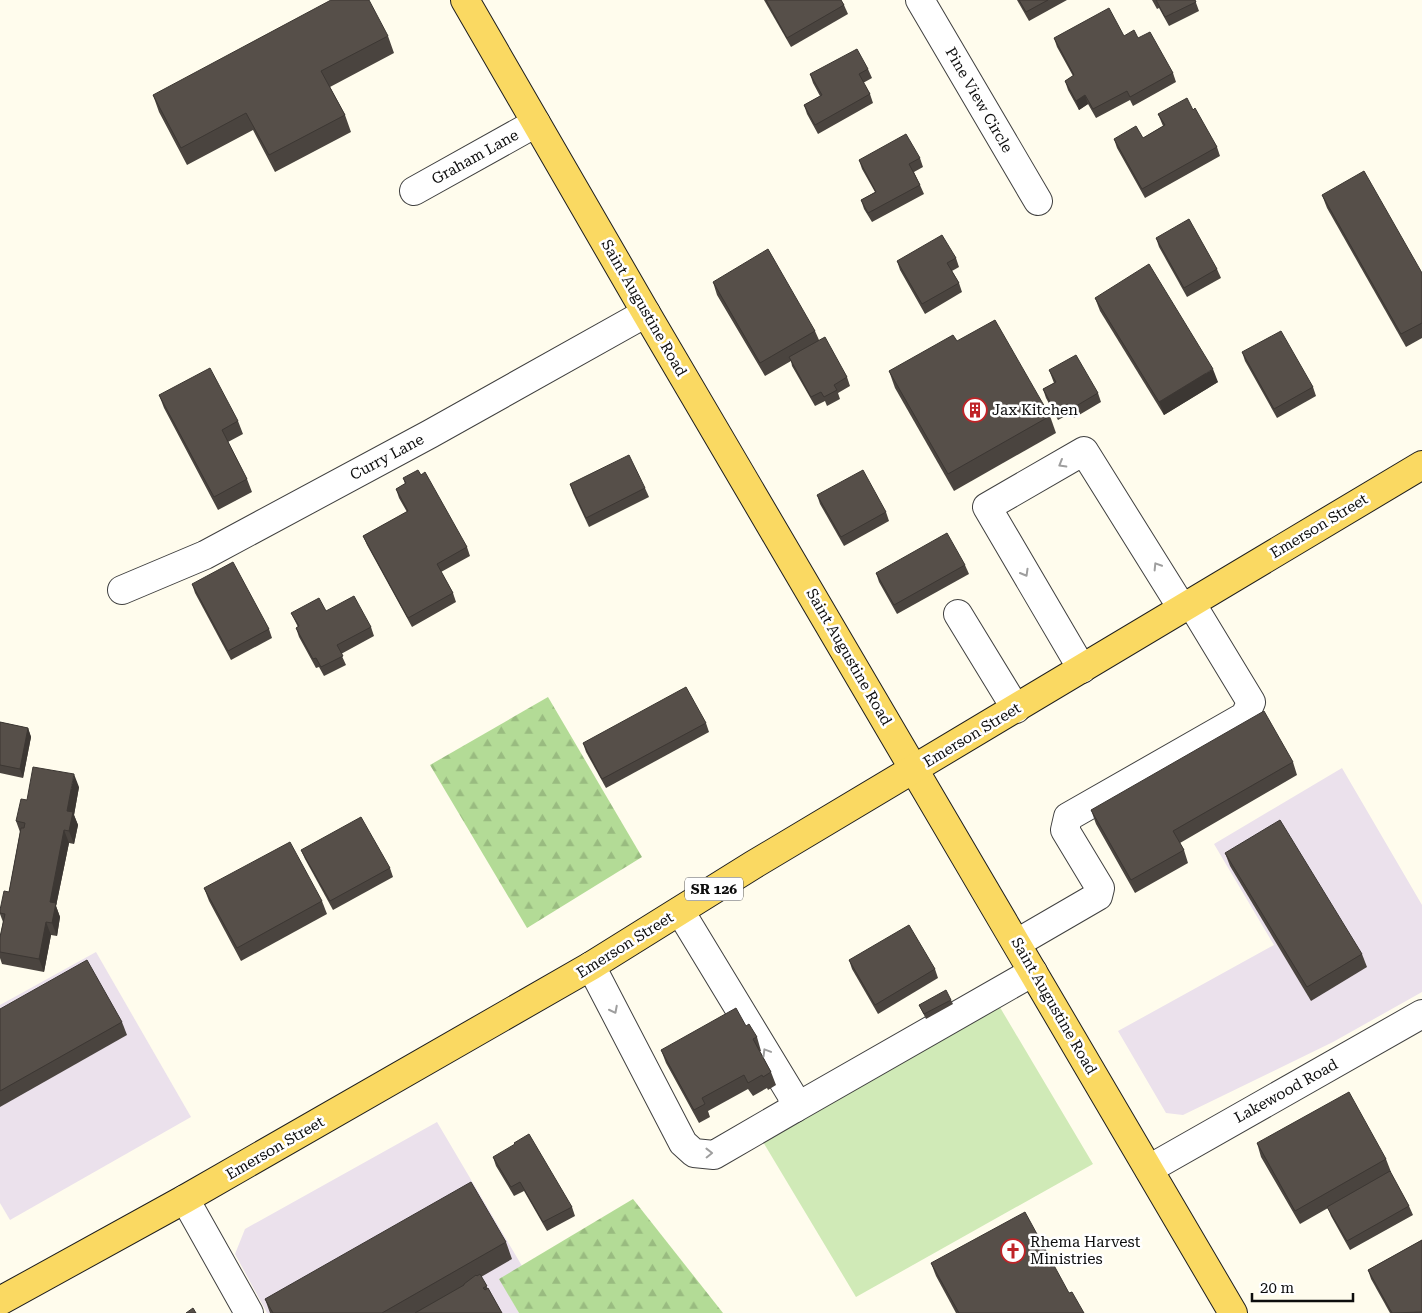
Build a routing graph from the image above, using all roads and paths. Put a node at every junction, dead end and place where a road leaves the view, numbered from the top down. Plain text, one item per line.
1 (465, 0) edge
2 (920, 0) edge
3 (536, 123) junction
4 (414, 191) dead end
5 (1038, 201) dead end
6 (646, 312) junction
7 (1422, 465) edge
8 (122, 590) dead end
9 (1187, 605) junction
10 (958, 614) dead end
11 (1082, 669) junction
12 (1016, 709) junction
13 (915, 769) junction
14 (680, 911) junction
15 (1016, 943) junction
16 (591, 966) junction
17 (1034, 972) junction
18 (1422, 1014) edge
19 (795, 1108) junction
20 (1149, 1169) junction
21 (185, 1199) junction
22 (0, 1302) edge
23 (249, 1313) edge
24 (1233, 1313) edge

1 - 3 main road, Saint Augustine Road
2 - 5 street, Pine View Circle
3 - 4 street, Graham Lane
3 - 6 main road, Saint Augustine Road
6 - 8 street, Curry Lane
6 - 13 main road, Saint Augustine Road
7 - 9 main road, Emerson Street / SR 126
9 - 11 main road, Emerson Street / SR 126
9 -> 11 street
9 - 15 street
10 - 12 street
11 - 12 main road, Emerson Street / SR 126
12 - 13 main road, Emerson Street / SR 126
13 - 14 main road, Emerson Street / SR 126
13 - 15 main road, Saint Augustine Road
14 - 16 main road, Emerson Street / SR 126
19 -> 14 street
15 - 17 main road, Saint Augustine Road
16 -> 19 street
16 - 21 main road, Emerson Street / SR 126
17 - 19 street
17 - 20 main road, Saint Augustine Road
18 - 20 street, Lakewood Road
20 - 24 main road, Saint Augustine Road
21 - 22 main road, Emerson Street / SR 126
21 - 23 street

